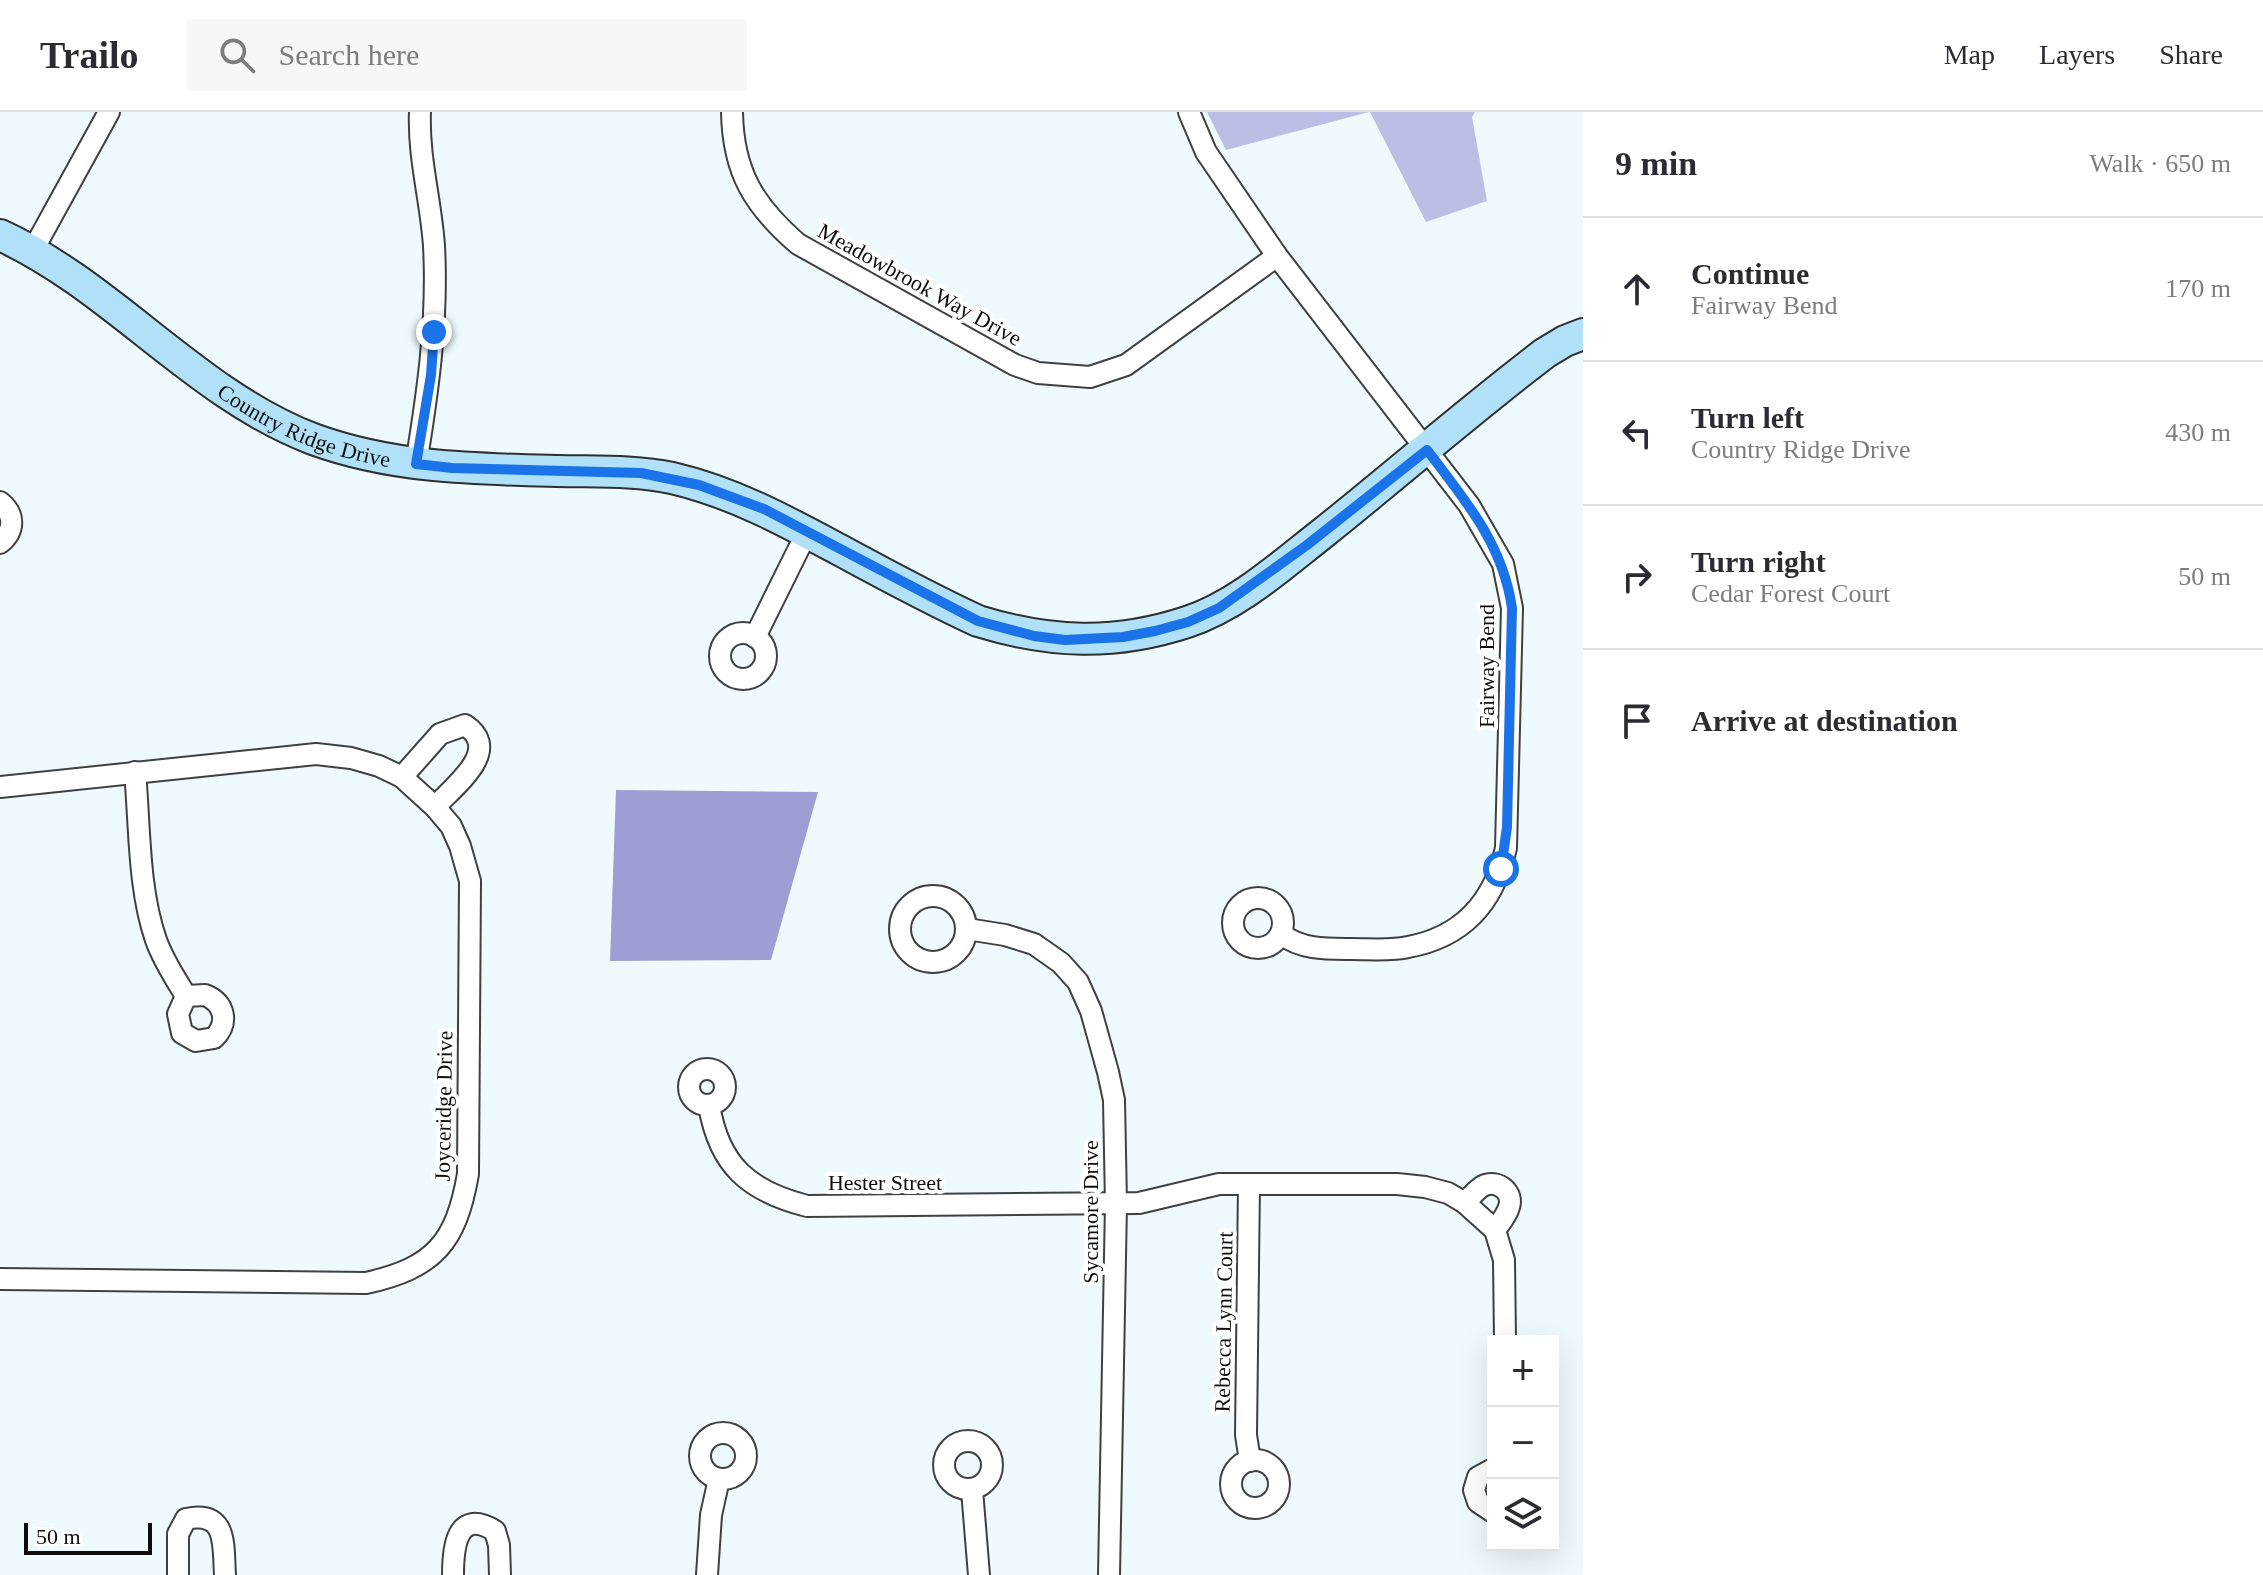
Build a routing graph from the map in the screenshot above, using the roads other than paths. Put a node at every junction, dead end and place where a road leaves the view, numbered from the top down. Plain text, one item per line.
1 (109, 112) edge
2 (420, 112) edge
3 (732, 112) edge
4 (1189, 112) edge
5 (0, 235) edge
6 (33, 250) junction
7 (1277, 256) junction
8 (1583, 334) edge
9 (1427, 450) junction
10 (416, 464) junction
11 (0, 502) edge
12 (807, 532) junction
13 (0, 543) edge
14 (755, 637) dead end
15 (135, 772) junction
16 (402, 777) junction
17 (0, 787) edge
18 (435, 807) junction
19 (967, 929) dead end
20 (1281, 934) dead end
21 (186, 996) dead end
22 (709, 1105) dead end
23 (1249, 1184) junction
24 (1465, 1203) junction
25 (1116, 1204) junction
26 (1495, 1230) junction
27 (0, 1279) edge
28 (1505, 1335) edge
29 (1250, 1461) dead end
30 (1487, 1472) edge
31 (719, 1479) dead end
32 (972, 1490) dead end
33 (1487, 1508) edge
34 (178, 1575) edge
35 (225, 1575) edge
36 (453, 1575) edge
37 (500, 1575) edge
38 (707, 1575) edge
39 (979, 1575) edge
40 (1109, 1575) edge

1 - 6 street
2 - 10 street
3 - 7 street, Meadowbrook Way Drive
4 - 7 street, Fairway Bend
5 - 6 street, Country Ridge Drive
6 - 10 street, Country Ridge Drive
7 - 9 street, Fairway Bend
8 - 9 street, Country Ridge Drive
9 - 12 street, Country Ridge Drive
9 - 20 street, Fairway Bend
10 - 12 street, Country Ridge Drive
11 - 13 street
12 - 14 street
15 - 16 street, Joyceridge Drive
15 - 17 street, Joyceridge Drive
15 - 21 street
16 - 18 street, Joyceridge Drive
16 - 18 street
18 - 27 street, Joyceridge Drive
19 - 25 street, Sycamore Drive
22 - 25 street, Hester Street
23 - 24 street, Hester Street
23 - 25 street, Hester Street
23 - 29 street, Rebecca Lynn Court
24 - 26 street
24 - 26 street
25 - 40 street, Sycamore Drive
26 - 28 street
30 - 33 street
31 - 38 street
32 - 39 street
34 - 35 street
36 - 37 street

